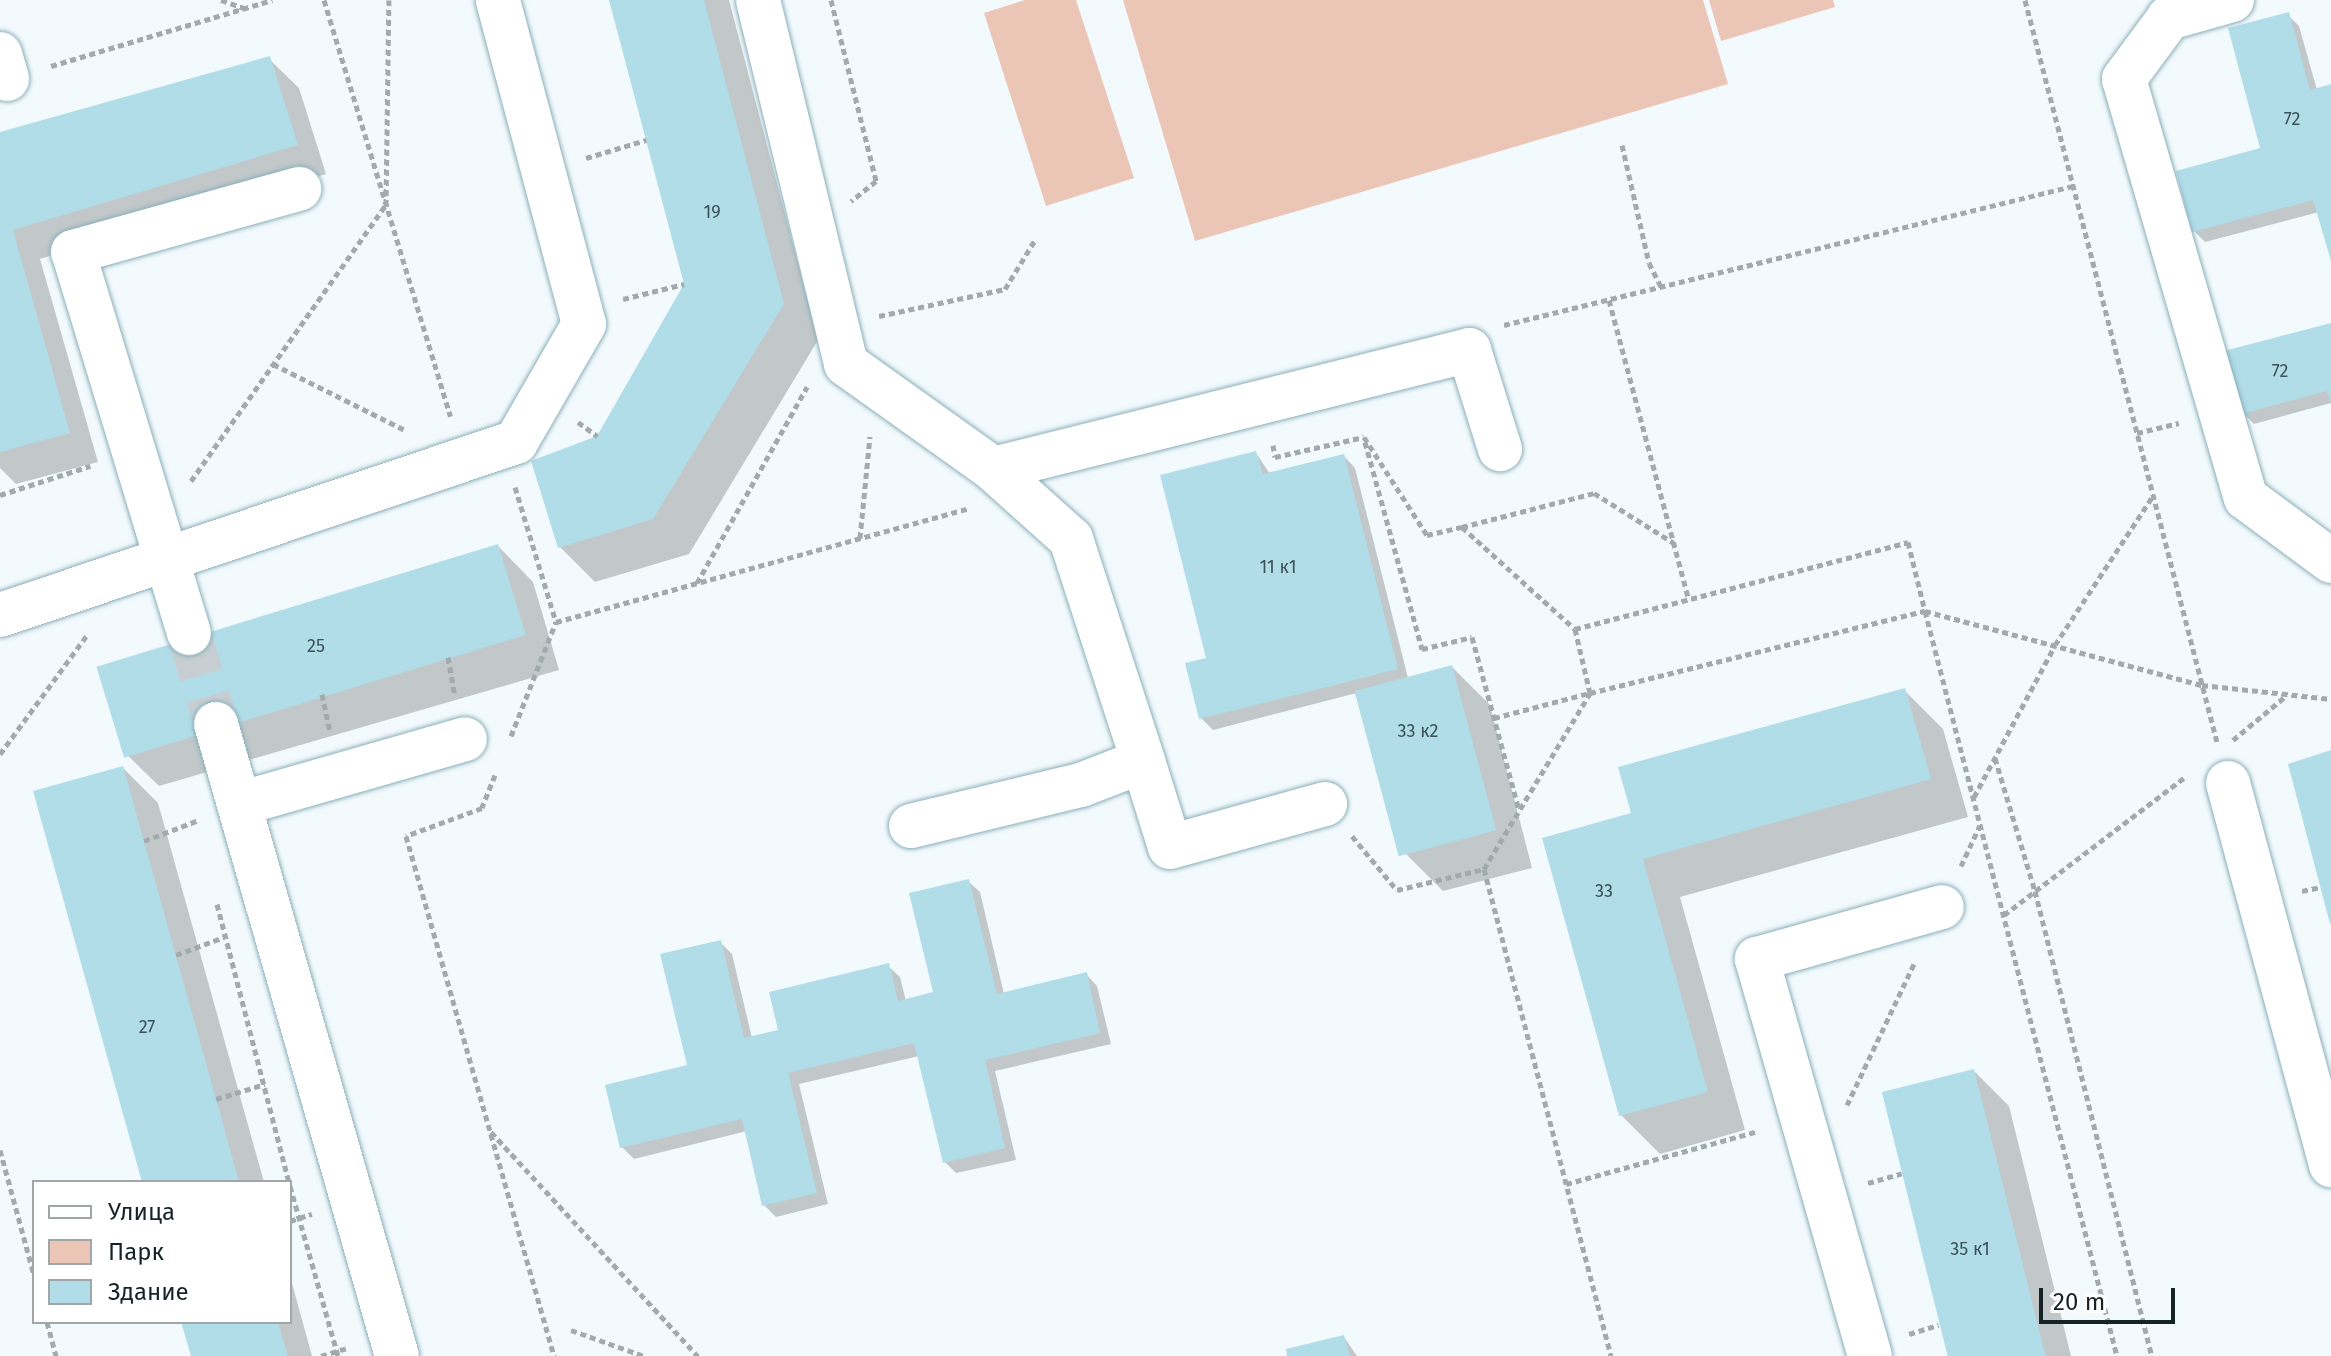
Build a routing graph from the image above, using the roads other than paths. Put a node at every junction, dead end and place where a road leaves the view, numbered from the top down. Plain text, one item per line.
1 (498, 0) edge
2 (758, 0) edge
3 (2232, 0) edge
4 (299, 189) dead end
5 (1500, 449) dead end
6 (1007, 482) junction
7 (161, 544) junction
8 (2331, 561) edge
9 (0, 615) edge
10 (189, 633) tunnel mouth
11 (216, 724) tunnel mouth
12 (465, 739) dead end
13 (1143, 761) junction
14 (2224, 767) road end
15 (239, 804) junction
16 (1325, 804) road end
17 (911, 826) dead end
18 (1942, 907) dead end
19 (2331, 1165) edge
20 (397, 1356) edge
21 (1870, 1356) edge

1 - 7 lane
2 - 6 lane
3 - 8 lane
4 - 7 lane
5 - 6 lane
6 - 13 lane
7 - 9 lane
7 - 10 lane
11 - 15 lane
12 - 15 lane
13 - 16 lane
13 - 17 lane
14 - 19 lane
15 - 20 lane
18 - 21 lane

